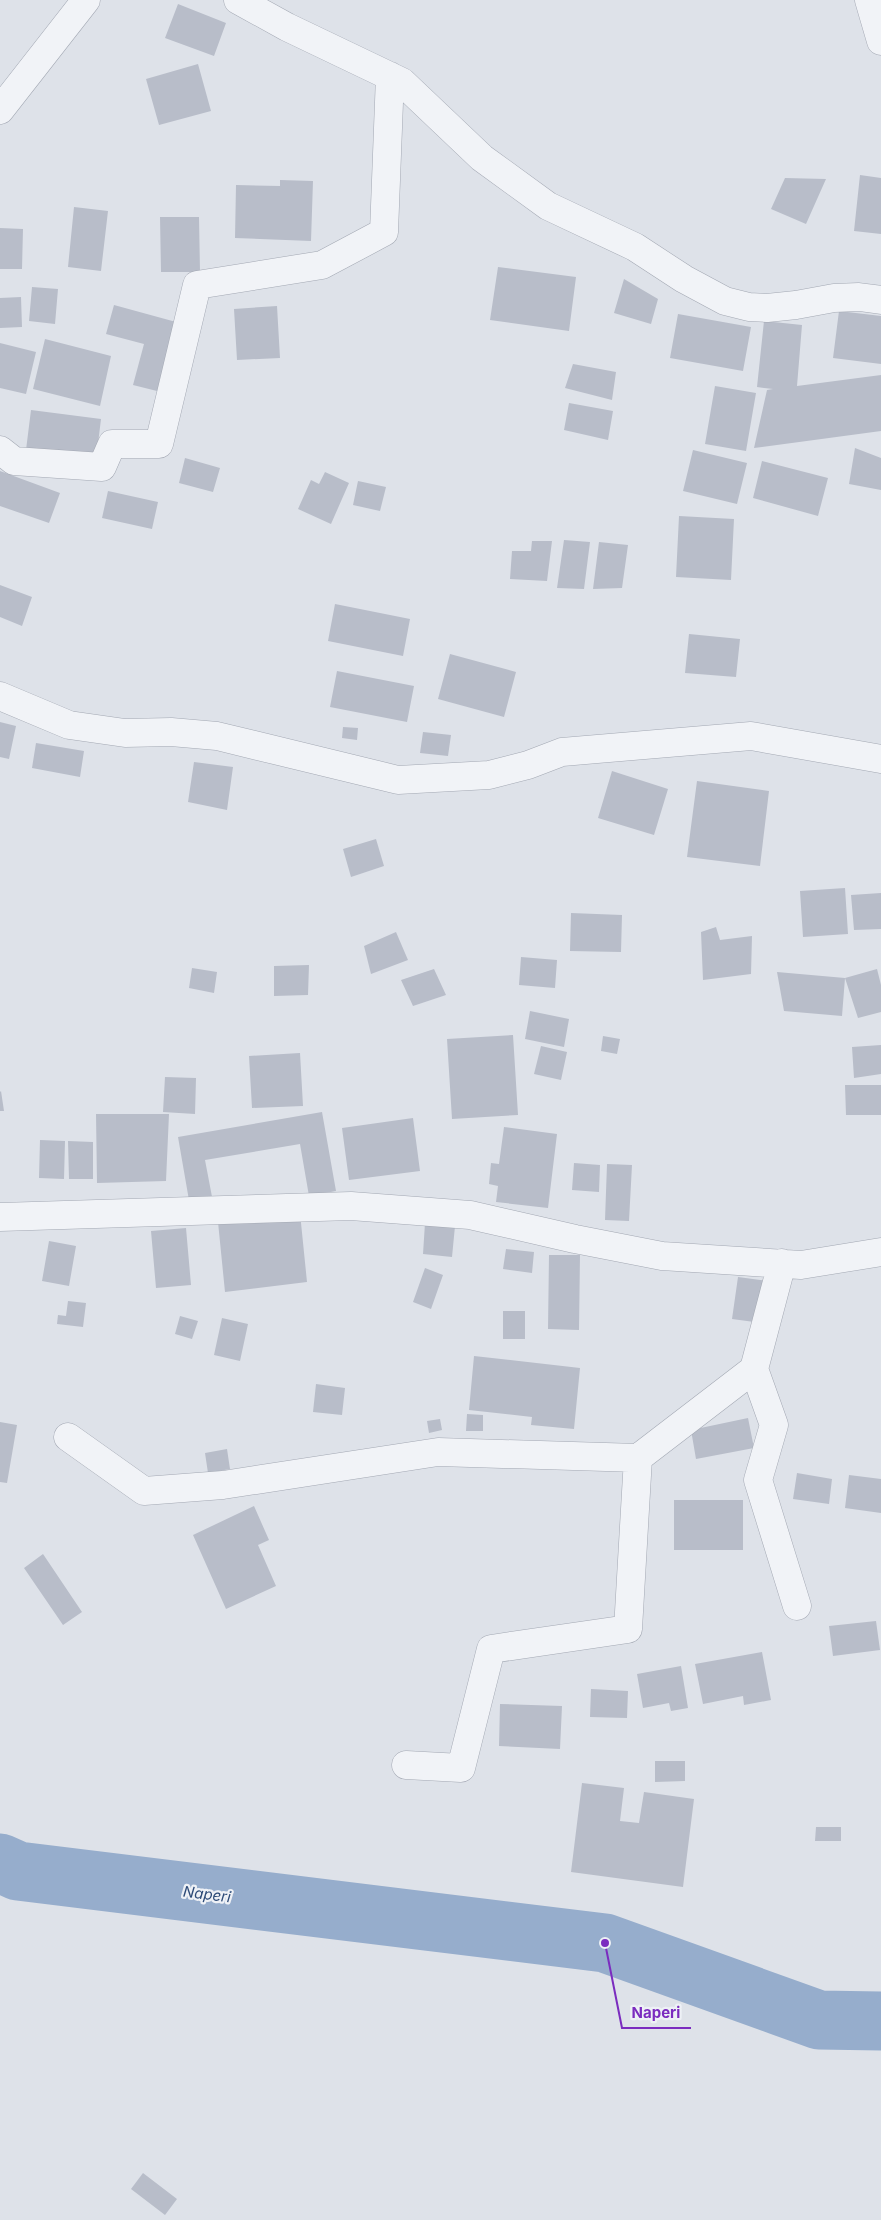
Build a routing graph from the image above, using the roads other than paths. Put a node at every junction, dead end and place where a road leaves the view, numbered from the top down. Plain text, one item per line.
1 (86, 0) edge
2 (238, 0) edge
3 (869, 0) edge
4 (881, 41) edge
5 (390, 76) junction
6 (0, 110) edge
7 (881, 300) edge
8 (0, 450) edge
9 (0, 696) edge
10 (881, 759) edge
11 (0, 1217) edge
12 (881, 1252) edge
13 (782, 1264) junction
14 (754, 1369) junction
15 (68, 1437) dead end
16 (638, 1458) junction
17 (797, 1606) dead end
18 (406, 1765) dead end

1 - 6 street
2 - 5 street
3 - 4 street
5 - 7 street
5 - 8 street
9 - 10 street
11 - 13 street
12 - 13 street
13 - 14 street
14 - 16 street
14 - 17 street
15 - 16 street
16 - 18 street

